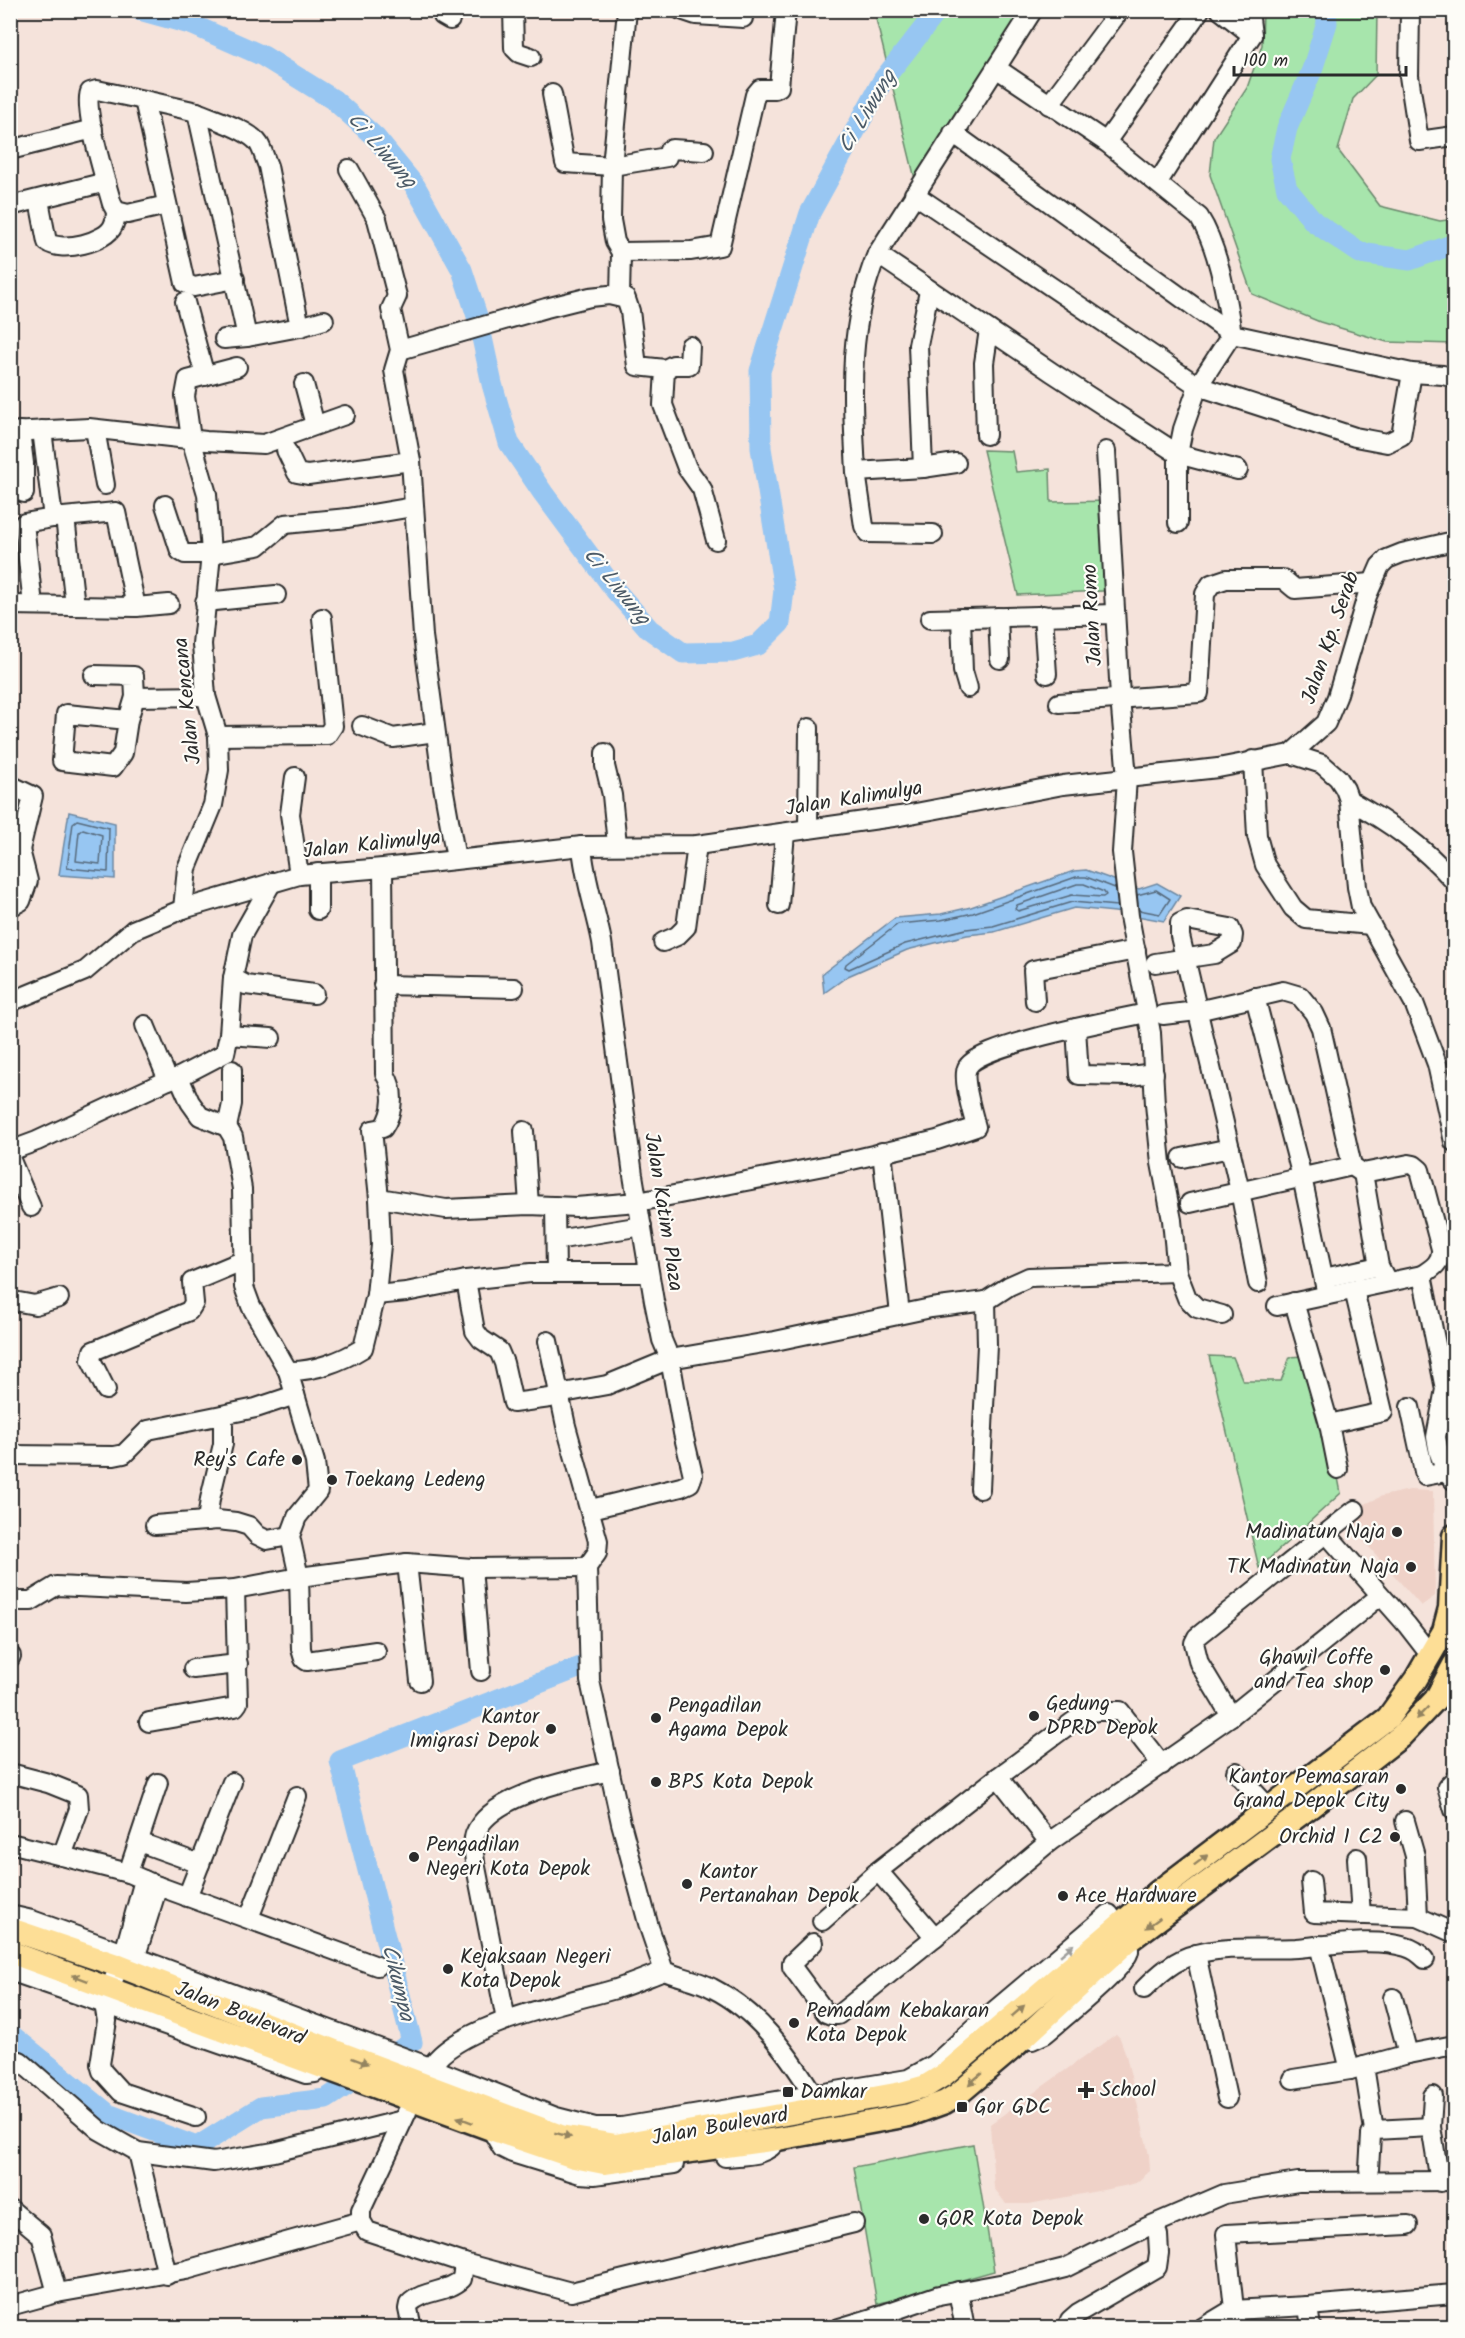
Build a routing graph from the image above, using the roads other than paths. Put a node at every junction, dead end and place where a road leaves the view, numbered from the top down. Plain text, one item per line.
1 (513, 10) edge
2 (627, 10) edge
3 (681, 10) edge
4 (786, 10) edge
5 (1032, 10) edge
6 (1120, 10) edge
7 (1200, 10) edge
8 (1220, 10) edge
9 (1249, 10) edge
10 (1410, 10) edge
11 (743, 18) dead end
12 (1252, 35) junction
13 (531, 57) dead end
14 (996, 68) junction
15 (552, 94) dead end
16 (144, 100) junction
17 (1049, 105) junction
18 (197, 112) junction
19 (93, 129) junction
20 (953, 133) junction
21 (1455, 136) edge
22 (1106, 142) junction
23 (10, 150) edge
24 (704, 151) dead end
25 (612, 166) junction
26 (349, 169) dead end
27 (106, 182) junction
28 (1158, 182) junction
29 (914, 194) junction
30 (39, 200) junction
31 (168, 205) junction
32 (10, 206) edge
33 (116, 211) junction
34 (621, 252) junction
35 (876, 254) junction
36 (235, 279) junction
37 (929, 291) junction
38 (620, 296) junction
39 (185, 302) dead end
40 (324, 320) dead end
41 (300, 327) junction
42 (989, 330) junction
43 (1232, 334) junction
44 (247, 337) junction
45 (224, 339) dead end
46 (690, 346) dead end
47 (400, 350) junction
48 (237, 367) dead end
49 (664, 369) junction
50 (1412, 373) junction
51 (205, 376) junction
52 (1455, 378) edge
53 (304, 384) dead end
54 (1198, 386) junction
55 (345, 415) dead end
56 (315, 426) junction
57 (95, 429) junction
58 (42, 430) junction
59 (15, 432) edge
60 (986, 435) dead end
61 (191, 439) junction
62 (286, 450) dead end
63 (1106, 451) dead end
64 (1178, 454) junction
65 (411, 461) junction
66 (956, 463) dead end
67 (923, 468) junction
68 (1238, 470) dead end
69 (856, 472) junction
70 (105, 485) dead end
71 (24, 493) dead end
72 (165, 505) dead end
73 (413, 507) junction
74 (59, 518) junction
75 (1178, 523) dead end
76 (933, 534) dead end
77 (716, 540) dead end
78 (1455, 541) edge
79 (211, 554) junction
80 (1372, 583) junction
81 (276, 596) dead end
82 (205, 602) junction
83 (169, 604) dead end
84 (10, 605) edge
85 (33, 605) junction
86 (75, 606) junction
87 (136, 607) junction
88 (1115, 614) junction
89 (1043, 615) junction
90 (998, 617) junction
91 (322, 618) dead end
92 (961, 618) junction
93 (930, 620) dead end
94 (1000, 659) dead end
95 (1047, 674) dead end
96 (94, 675) dead end
97 (968, 688) dead end
98 (206, 696) junction
99 (135, 697) junction
100 (1120, 697) junction
101 (1059, 703) dead end
102 (128, 720) dead end
103 (362, 726) dead end
104 (809, 728) dead end
105 (435, 732) junction
106 (218, 736) junction
107 (605, 753) dead end
108 (1291, 754) junction
109 (1253, 760) junction
110 (295, 777) dead end
111 (1127, 778) junction
112 (10, 785) edge
113 (1349, 800) junction
114 (808, 829) junction
115 (785, 833) junction
116 (617, 844) junction
117 (697, 845) junction
118 (582, 846) junction
119 (20, 850) junction
120 (456, 859) junction
121 (384, 868) junction
122 (318, 873) junction
123 (298, 875) junction
124 (10, 878) edge
125 (1455, 881) edge
126 (272, 882) junction
127 (779, 905) dead end
128 (10, 907) edge
129 (183, 909) junction
130 (318, 910) dead end
131 (1371, 925) junction
132 (663, 942) dead end
133 (1136, 950) junction
134 (1155, 963) dead end
135 (233, 978) junction
136 (383, 985) junction
137 (514, 988) dead end
138 (314, 994) dead end
139 (1255, 997) junction
140 (1035, 1001) dead end
141 (10, 1002) edge
142 (1197, 1011) junction
143 (1155, 1014) junction
144 (145, 1025) dead end
145 (1076, 1028) junction
146 (229, 1035) junction
147 (271, 1038) dead end
148 (232, 1070) dead end
149 (1154, 1073) junction
150 (174, 1078) junction
151 (1445, 1093) junction
152 (1455, 1110) edge
153 (227, 1127) junction
154 (524, 1131) dead end
155 (1455, 1142) edge
156 (1230, 1148) junction
157 (10, 1151) edge
158 (882, 1152) junction
159 (10, 1158) edge
160 (1182, 1158) dead end
161 (1357, 1170) junction
162 (1302, 1177) junction
163 (1240, 1191) junction
164 (379, 1198) junction
165 (638, 1202) junction
166 (1190, 1203) dead end
167 (529, 1205) junction
168 (555, 1206) junction
169 (31, 1207) dead end
170 (642, 1226) junction
171 (556, 1240) junction
172 (242, 1261) junction
173 (650, 1272) junction
174 (1178, 1272) junction
175 (556, 1273) junction
176 (1383, 1274) junction
177 (1422, 1275) junction
178 (466, 1280) junction
179 (1258, 1283) dead end
180 (1326, 1286) junction
181 (1354, 1290) junction
182 (376, 1295) junction
183 (59, 1298) dead end
184 (986, 1301) junction
185 (10, 1304) edge
186 (900, 1314) junction
187 (1222, 1315) dead end
188 (548, 1341) dead end
189 (670, 1359) junction
190 (288, 1371) junction
191 (106, 1390) dead end
192 (558, 1394) junction
193 (295, 1395) junction
194 (1442, 1399) junction
195 (1410, 1407) junction
196 (1383, 1412) junction
197 (223, 1415) junction
198 (1329, 1424) junction
199 (10, 1455) edge
200 (1338, 1469) dead end
201 (1450, 1477) edge
202 (980, 1489) dead end
203 (591, 1509) junction
204 (1355, 1510) dead end
205 (207, 1521) junction
206 (155, 1525) dead end
207 (1326, 1533) junction
208 (290, 1536) junction
209 (1455, 1536) edge
210 (407, 1563) junction
211 (587, 1567) junction
212 (472, 1568) junction
213 (299, 1577) junction
214 (235, 1589) junction
215 (1380, 1596) junction
216 (10, 1601) edge
217 (376, 1651) dead end
218 (1431, 1656) junction
219 (238, 1664) junction
220 (193, 1669) dead end
221 (481, 1671) dead end
222 (1452, 1675) edge
223 (420, 1681) dead end
224 (1231, 1716) junction
225 (149, 1722) dead end
226 (1162, 1765) junction
227 (610, 1771) junction
228 (1236, 1772) dead end
229 (10, 1773) edge
230 (998, 1777) junction
231 (1455, 1780) edge
232 (232, 1782) dead end
233 (158, 1783) dead end
234 (297, 1796) dead end
235 (1269, 1808) junction
236 (1455, 1810) edge
237 (1405, 1821) dead end
238 (139, 1842) junction
239 (1049, 1842) junction
240 (10, 1843) edge
241 (62, 1856) junction
242 (1357, 1858) dead end
243 (200, 1864) junction
244 (879, 1871) junction
245 (143, 1880) junction
246 (1311, 1881) dead end
247 (187, 1897) junction
248 (10, 1915) edge
249 (1361, 1916) junction
250 (1418, 1917) junction
251 (249, 1918) junction
252 (822, 1921) dead end
253 (1118, 1928) junction
254 (10, 1929) edge
255 (1455, 1932) edge
256 (935, 1937) junction
257 (813, 1943) dead end
258 (1319, 1945) junction
259 (10, 1952) edge
260 (1196, 1954) junction
261 (1425, 1959) dead end
262 (127, 1962) junction
263 (377, 1966) dead end
264 (10, 1971) edge
265 (664, 1971) junction
266 (1144, 1989) dead end
267 (1393, 1998) dead end
268 (111, 2002) junction
269 (506, 2019) junction
270 (1455, 2045) edge
271 (1408, 2054) junction
272 (10, 2058) edge
273 (329, 2062) junction
274 (431, 2067) junction
275 (1357, 2068) junction
276 (1293, 2079) dead end
277 (1433, 2096) dead end
278 (1227, 2098) dead end
279 (818, 2101) junction
280 (850, 2103) junction
281 (408, 2110) junction
282 (195, 2117) dead end
283 (858, 2125) junction
284 (1431, 2127) junction
285 (1374, 2130) junction
286 (138, 2152) junction
287 (1369, 2169) dead end
288 (1447, 2182) edge
289 (10, 2209) edge
290 (361, 2221) junction
291 (854, 2223) dead end
292 (1408, 2225) dead end
293 (1158, 2235) dead end
294 (464, 2263) junction
295 (167, 2275) junction
296 (958, 2291) junction
297 (57, 2293) junction
298 (1455, 2294) edge
299 (10, 2306) edge
300 (1308, 2306) junction
301 (897, 2319) edge
302 (1234, 2319) edge
303 (412, 2328) edge
304 (839, 2328) edge
305 (965, 2328) edge
306 (1067, 2328) edge
307 (1202, 2328) edge
308 (1311, 2328) edge

1 - 13 street
2 - 25 street
3 - 11 street
4 - 34 street
5 - 14 street
6 - 17 street
7 - 22 street
8 - 12 street
9 - 12 street
10 - 21 street
12 - 28 street
14 - 17 street
14 - 20 street
15 - 25 street
16 - 18 street
16 - 19 street
16 - 31 street
17 - 22 street
18 - 36 street
18 - 41 street
19 - 23 street
19 - 27 street
20 - 29 street
20 - 43 street
22 - 28 street
24 - 25 street
25 - 34 street
26 - 47 street
27 - 30 street
27 - 33 street
28 - 43 street
29 - 35 street
29 - 54 street
30 - 32 street
30 - 33 street
31 - 33 street
31 - 36 street
34 - 38 street
35 - 37 street
35 - 69 street
36 - 44 street
37 - 42 street
37 - 67 street
38 - 47 street
38 - 49 street
39 - 51 street
40 - 41 street
41 - 44 street
42 - 60 street
42 - 64 street
43 - 50 street
43 - 54 street
44 - 45 street
46 - 49 street
47 - 65 street
48 - 51 street
49 - 77 street
50 - 52 street
50 - 54 street
51 - 61 street, Jalan Kencana
53 - 56 street
54 - 64 street
55 - 56 street
56 - 61 street
57 - 58 street
57 - 61 street
57 - 70 street
58 - 59 street
58 - 74 street
59 - 71 street
61 - 79 street, Jalan Kencana
62 - 65 street
63 - 88 street, Jalan Romo
64 - 68 street
64 - 75 street
65 - 73 street
66 - 67 street
67 - 69 street
69 - 76 street
72 - 79 street
73 - 79 street
73 - 105 street
74 - 85 street
74 - 86 street
74 - 87 street
78 - 80 street, Jalan Kp. Serab
79 - 82 street, Jalan Kencana
80 - 100 street
80 - 108 street, Jalan Kp. Serab
81 - 82 street
82 - 98 street, Jalan Kencana
83 - 87 street
84 - 85 street
85 - 86 street
86 - 87 street
88 - 89 street
88 - 100 street, Jalan Romo
89 - 90 street
89 - 95 street
90 - 92 street
90 - 94 street
91 - 106 street
92 - 93 street
92 - 97 street
96 - 99 street
98 - 99 street
98 - 106 street, Jalan Kencana
99 - 102 street
100 - 101 street
100 - 111 street, Jalan Romo
103 - 105 street
104 - 114 street
105 - 120 street
106 - 129 street, Jalan Kencana
107 - 116 street
108 - 109 street, Jalan Kalimulya
108 - 113 street, Jalan Kalimulya
109 - 111 street, Jalan Kalimulya
109 - 131 street
110 - 123 street
111 - 114 street, Jalan Kalimulya
111 - 133 street, Jalan Romo
112 - 119 street
113 - 125 street
113 - 131 street, Jalan Kalimulya
114 - 115 street, Jalan Kalimulya
115 - 117 street, Jalan Kalimulya
115 - 127 street
116 - 117 street, Jalan Kalimulya
116 - 118 street, Jalan Kalimulya
117 - 132 street
118 - 120 street, Jalan Kalimulya
118 - 165 street, Jalan Katim Plaza
119 - 124 street
119 - 128 street
120 - 121 street, Jalan Kalimulya
121 - 122 street, Jalan Kalimulya
121 - 136 street
122 - 123 street, Jalan Kalimulya
122 - 130 street
123 - 126 street, Jalan Kalimulya
126 - 129 street, Jalan Kalimulya
126 - 135 street
129 - 141 street, Jalan Kalimulya
131 - 151 street, Jalan Kalimulya
133 - 140 street
133 - 143 street, Jalan Romo
134 - 142 street
135 - 138 street
135 - 146 street
136 - 137 street
136 - 164 street
139 - 142 street
139 - 161 street
139 - 162 street
142 - 143 street
142 - 156 street
143 - 145 street
143 - 149 street, Jalan Romo
144 - 150 street
145 - 149 street
145 - 158 street
146 - 147 street
146 - 150 street
148 - 153 street
149 - 174 street, Jalan Romo
150 - 153 street
150 - 157 street
151 - 152 street
151 - 155 street, Jalan Kalimulya
153 - 172 street
154 - 167 street
156 - 160 street
156 - 163 street
158 - 165 street
158 - 186 street
159 - 169 street
161 - 162 street
161 - 176 street
161 - 177 street
162 - 163 street
162 - 180 street
163 - 166 street
163 - 179 street
164 - 167 street
164 - 182 street
165 - 168 street
165 - 170 street, Jalan Katim Plaza
167 - 168 street
168 - 171 street
170 - 171 street
170 - 173 street, Jalan Katim Plaza
171 - 175 street
172 - 190 street
172 - 191 street
173 - 175 street
173 - 189 street, Jalan Katim Plaza
174 - 184 street
174 - 187 street, Jalan Romo
175 - 178 street
176 - 177 street
176 - 180 street
176 - 181 street
177 - 194 street
178 - 182 street
178 - 192 street
180 - 181 street
180 - 198 street
181 - 196 street
182 - 190 street
183 - 185 street
184 - 186 street
184 - 202 street
186 - 189 street
188 - 192 street
189 - 192 street
189 - 203 street, Jalan Katim Plaza
190 - 193 street
192 - 203 street
193 - 197 street
193 - 208 street
194 - 195 street
194 - 201 street
195 - 196 street
195 - 201 street
196 - 198 street
197 - 199 street
197 - 205 street
198 - 200 street
203 - 211 street
204 - 207 street
205 - 206 street
205 - 208 street
207 - 215 street
207 - 224 street
208 - 213 street
209 - 218 main road, Jalan Boulevard
210 - 212 street
210 - 213 street
210 - 223 street
211 - 212 street
211 - 227 street
212 - 221 street
213 - 214 street
213 - 217 street
214 - 216 street
214 - 219 street
215 - 218 street
215 - 224 street
218 - 235 main road, Jalan Boulevard
219 - 220 street
219 - 225 street
222 -> 253 main road, Jalan Boulevard
224 - 226 street
226 - 230 street
226 - 239 street
227 - 265 street
227 - 269 street
228 - 235 street
229 - 241 street
230 - 239 street
230 - 244 street
231 - 236 street
232 - 243 street
233 - 238 street
234 - 251 street
253 -> 235 main road, Jalan Boulevard
237 - 250 street
238 - 243 street
238 - 245 street
239 - 256 street
240 - 241 street
241 - 245 street
242 - 249 street
243 - 247 street
244 - 252 street
244 - 256 street
245 - 247 street
245 - 262 street
246 - 249 street
247 - 251 street
248 - 262 street
249 - 250 street
250 - 255 street
251 - 263 street
279 -> 253 street
280 -> 253 main road, Jalan Boulevard
253 -> 283 main road, Jalan Boulevard
254 - 262 main road, Jalan Boulevard
256 - 257 street
258 - 260 street
258 - 261 street
258 - 275 street
268 -> 259 main road, Jalan Boulevard
260 - 266 street
260 - 278 street
262 - 268 street
262 - 273 main road, Jalan Boulevard
262 - 274 street
264 - 268 street
265 - 269 street
265 - 279 street
267 - 271 street
268 - 273 main road, Jalan Boulevard
268 - 282 street
269 - 274 street
270 - 271 street
271 - 275 street
272 - 286 street
273 -> 279 main road, Jalan Boulevard
273 - 281 main road, Jalan Boulevard
274 - 279 street
275 - 276 street
275 - 285 street
277 - 284 street
279 - 280 main road, Jalan Boulevard
280 - 283 main road
283 -> 281 main road, Jalan Boulevard
281 - 286 street
281 - 290 street
284 - 285 street
284 - 288 street
285 - 287 street
286 - 295 street
288 - 296 street
289 - 297 street
290 - 294 street
290 - 295 street
291 - 294 street
292 - 302 street
293 - 306 street
294 - 303 street
295 - 297 street
296 - 301 street
296 - 305 street
297 - 299 street
298 - 300 street
300 - 302 street
300 - 308 street
301 - 304 street
302 - 307 street

